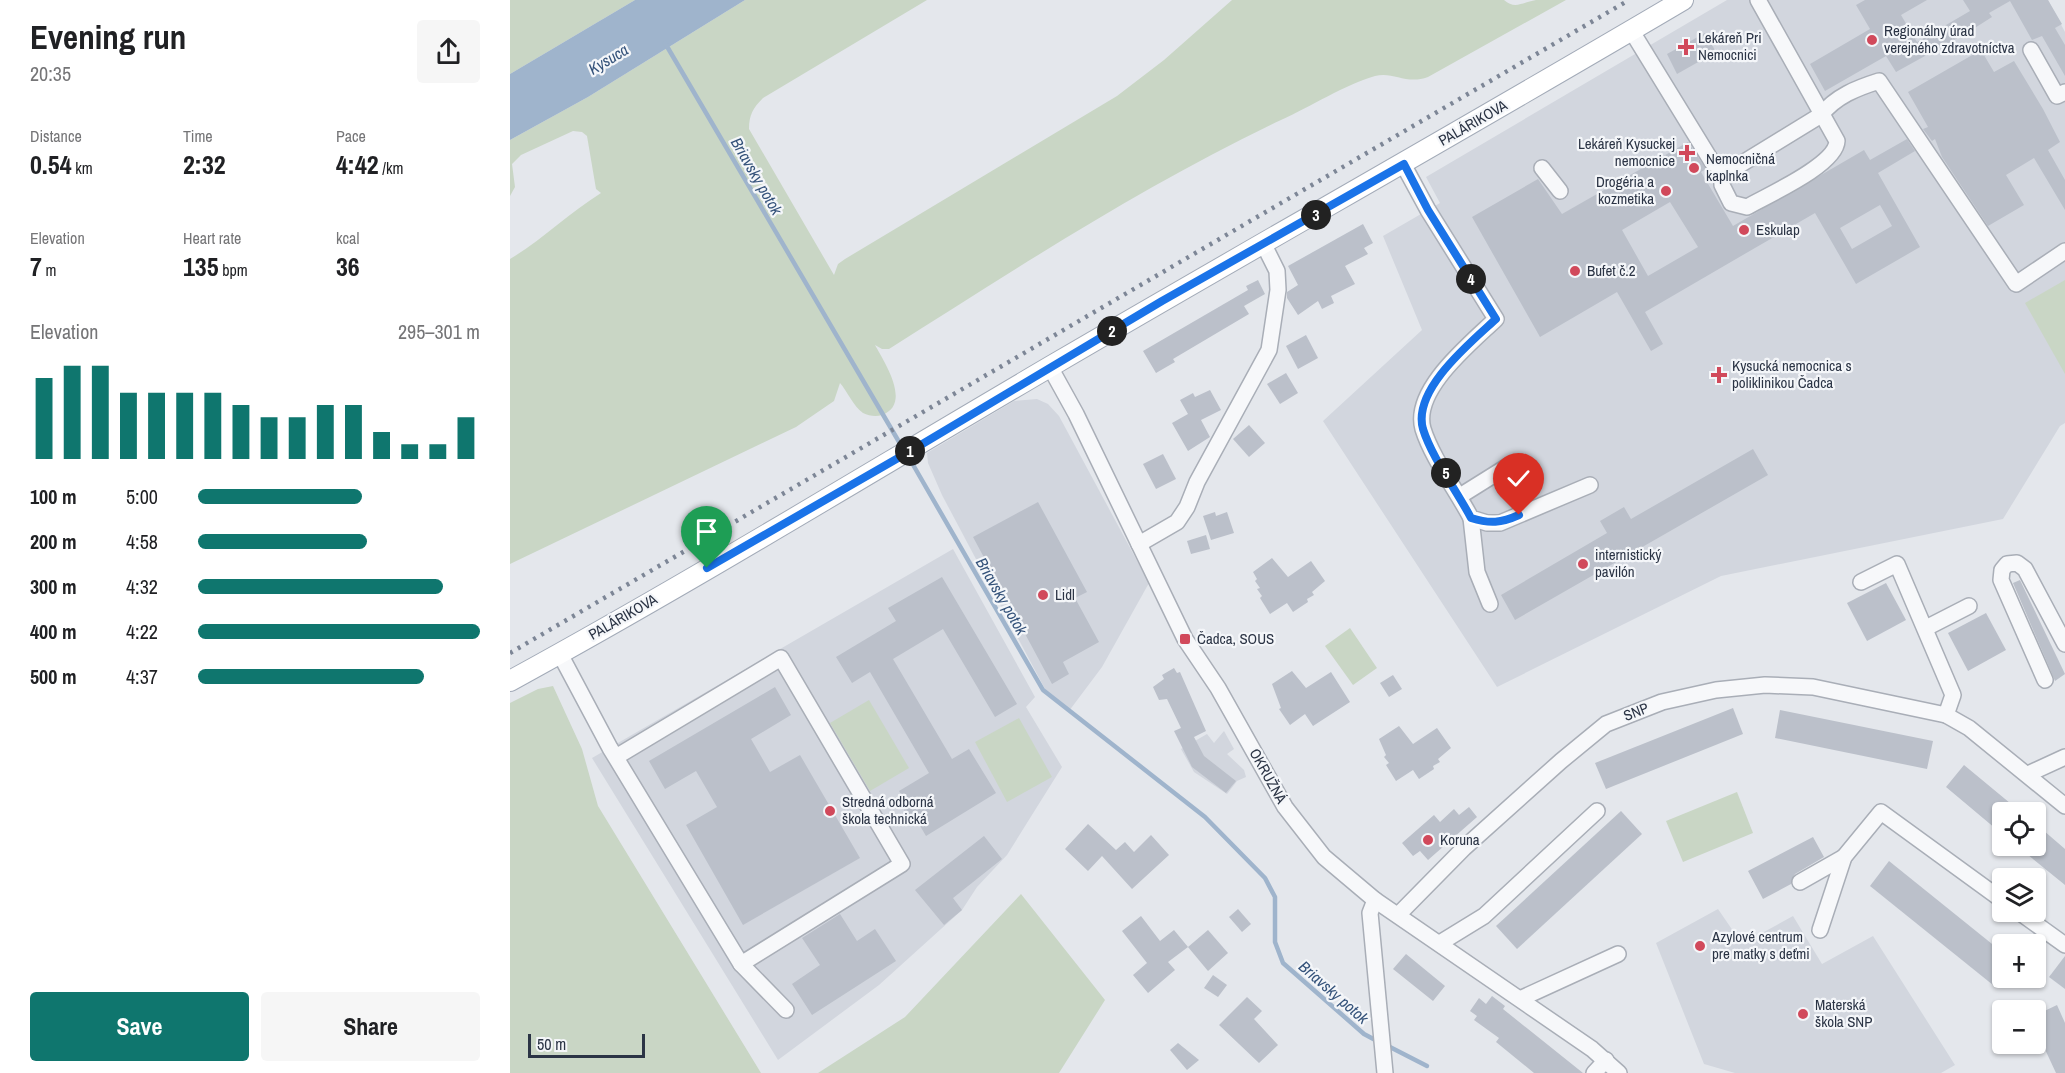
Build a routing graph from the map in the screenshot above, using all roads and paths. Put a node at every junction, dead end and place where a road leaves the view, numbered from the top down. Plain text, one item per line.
1 (1683, 0) edge
2 (1758, 0) edge
3 (1631, 30) junction
4 (2031, 50) dead end
5 (2062, 98) edge
6 (1821, 115) junction
7 (1404, 164) junction
8 (1542, 168) dead end
9 (1722, 169) junction
10 (1560, 191) dead end
11 (1264, 245) junction
12 (2065, 251) edge
13 (1050, 367) junction
14 (1508, 466) dead end
15 (1590, 485) dead end
16 (1460, 496) junction
17 (1471, 518) junction
18 (1139, 544) junction
19 (1861, 582) dead end
20 (1490, 604) dead end
21 (1969, 606) dead end
22 (1926, 628) junction
23 (2065, 644) edge
24 (560, 654) junction
25 (2045, 680) dead end
26 (510, 681) edge
27 (1946, 715) junction
28 (616, 757) junction
29 (2065, 757) edge
30 (2028, 774) junction
31 (2065, 806) edge
32 (1597, 812) dead end
33 (1844, 857) junction
34 (1800, 882) dead end
35 (1992, 893) edge
36 (1375, 900) junction
37 (1398, 915) junction
38 (2033, 922) edge
39 (1820, 930) dead end
40 (1440, 943) junction
41 (2065, 945) edge
42 (1618, 954) dead end
43 (741, 964) junction
44 (1522, 998) junction
45 (786, 1010) dead end
46 (1605, 1060) junction
47 (1384, 1070) edge
48 (1594, 1073) edge
49 (1619, 1073) edge

1 - 3 main road, PALÁRIKOVA
2 - 6 street
3 - 7 main road, PALÁRIKOVA
3 - 9 street
4 - 5 street
6 - 9 street
6 - 9 street
6 - 12 street
7 - 11 main road, PALÁRIKOVA
7 - 16 street
8 - 10 street
11 - 13 main road, PALÁRIKOVA
11 - 18 street
13 - 18 street, OKRUŽNÁ
13 - 24 main road, PALÁRIKOVA
14 - 16 street
15 - 17 street
16 - 17 street
17 - 20 street
18 - 36 street, OKRUŽNÁ
19 - 22 street
21 - 22 street
22 - 27 street
23 - 25 street
24 - 26 main road, PALÁRIKOVA
24 - 28 street
27 - 30 street, SNP
27 - 37 street, SNP
28 - 43 street
28 - 43 street
29 - 30 street
30 - 31 street, SNP
32 - 40 street
33 - 34 street
33 - 35 street
33 - 39 street
36 - 37 street, OKRUŽNÁ
36 - 47 street
37 - 40 street, OKRUŽNÁ
38 - 41 street
40 - 44 street, OKRUŽNÁ
42 - 44 street
43 - 45 street
44 - 46 street, OKRUŽNÁ
46 - 48 street
46 - 49 street, OKRUŽNÁ

